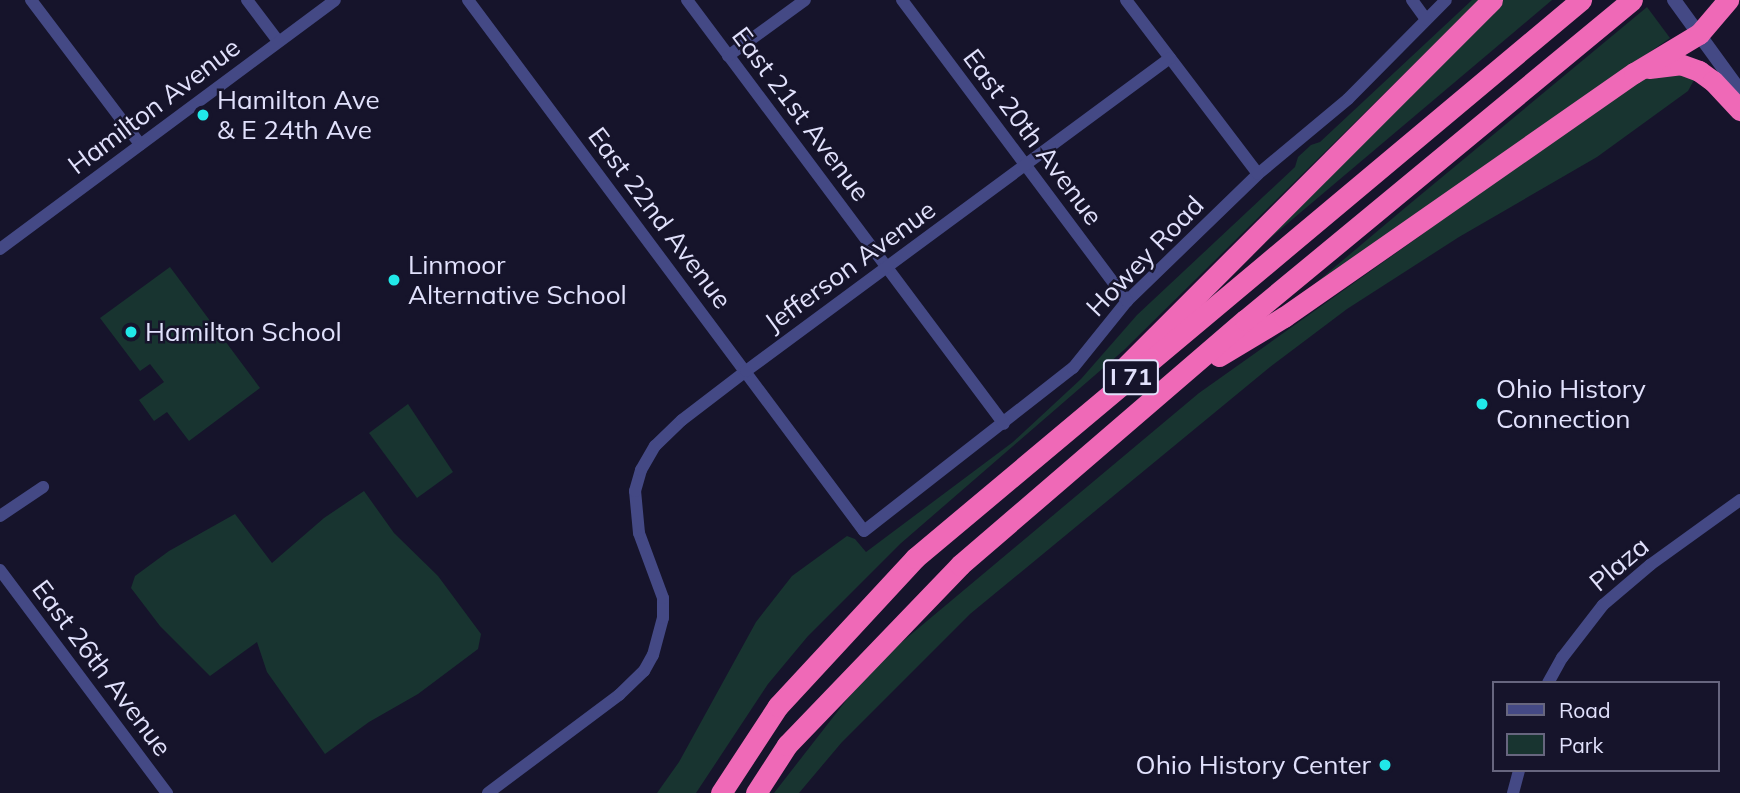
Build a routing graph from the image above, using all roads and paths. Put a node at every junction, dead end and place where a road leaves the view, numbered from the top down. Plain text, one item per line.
1 (31, 0) edge
2 (247, 0) edge
3 (335, 0) edge
4 (468, 0) edge
5 (687, 0) edge
6 (805, 0) edge
7 (902, 0) edge
8 (1126, 0) edge
9 (1412, 0) edge
10 (1446, 0) edge
11 (1492, 0) edge
12 (1581, 0) edge
13 (1674, 0) edge
14 (1728, 0) edge
15 (1626, 5) edge
16 (1426, 19) junction
17 (1699, 34) junction
18 (278, 41) junction
19 (729, 56) junction
20 (1170, 58) junction
21 (1634, 73) junction
22 (1740, 91) edge
23 (1740, 110) edge
24 (140, 144) junction
25 (1025, 164) junction
26 (1258, 174) junction
27 (0, 249) edge
28 (887, 268) junction
29 (1127, 301) junction
30 (746, 371) junction
31 (1183, 376) junction
32 (1004, 424) junction
33 (1058, 438) junction
34 (43, 487) dead end
35 (1740, 500) edge
36 (0, 516) edge
37 (864, 531) joint
38 (0, 570) edge
39 (1549, 681) edge
40 (1518, 772) edge
41 (167, 793) edge
42 (488, 793) edge
43 (721, 793) edge
44 (756, 793) edge
45 (1513, 793) edge

1 - 24 street
2 - 18 street
3 - 18 street, Hamilton Avenue
4 - 30 street, East 22nd Avenue
5 - 19 street, East 21st Avenue
6 - 19 street
7 - 25 street, East 20th Avenue
8 - 20 street
9 - 16 street
10 - 16 street, Howey Road
11 - 33 highway
12 - 33 highway, I 71
13 - 17 street
14 - 17 highway
15 - 31 highway, I 71
16 - 26 street, Howey Road
17 - 21 highway
17 - 22 street
18 - 24 street, Hamilton Avenue
19 - 28 street, East 21st Avenue
20 - 25 street, Jefferson Avenue
20 - 26 street
21 - 23 highway
21 - 31 highway
24 - 27 street, Hamilton Avenue
25 - 28 street, Jefferson Avenue
25 - 29 street, East 20th Avenue
26 - 29 street, Howey Road
28 - 30 street, Jefferson Avenue
28 - 32 street, East 21st Avenue
29 - 32 street, Howey Road
30 - 37 street, East 22nd Avenue
30 - 42 street, Jefferson Avenue
31 - 44 highway, I 71
32 - 37 street, Howey Road
33 - 43 highway, I 71
34 - 36 street
35 - 39 street, Plaza
38 - 41 street, East 26th Avenue
40 - 45 street

